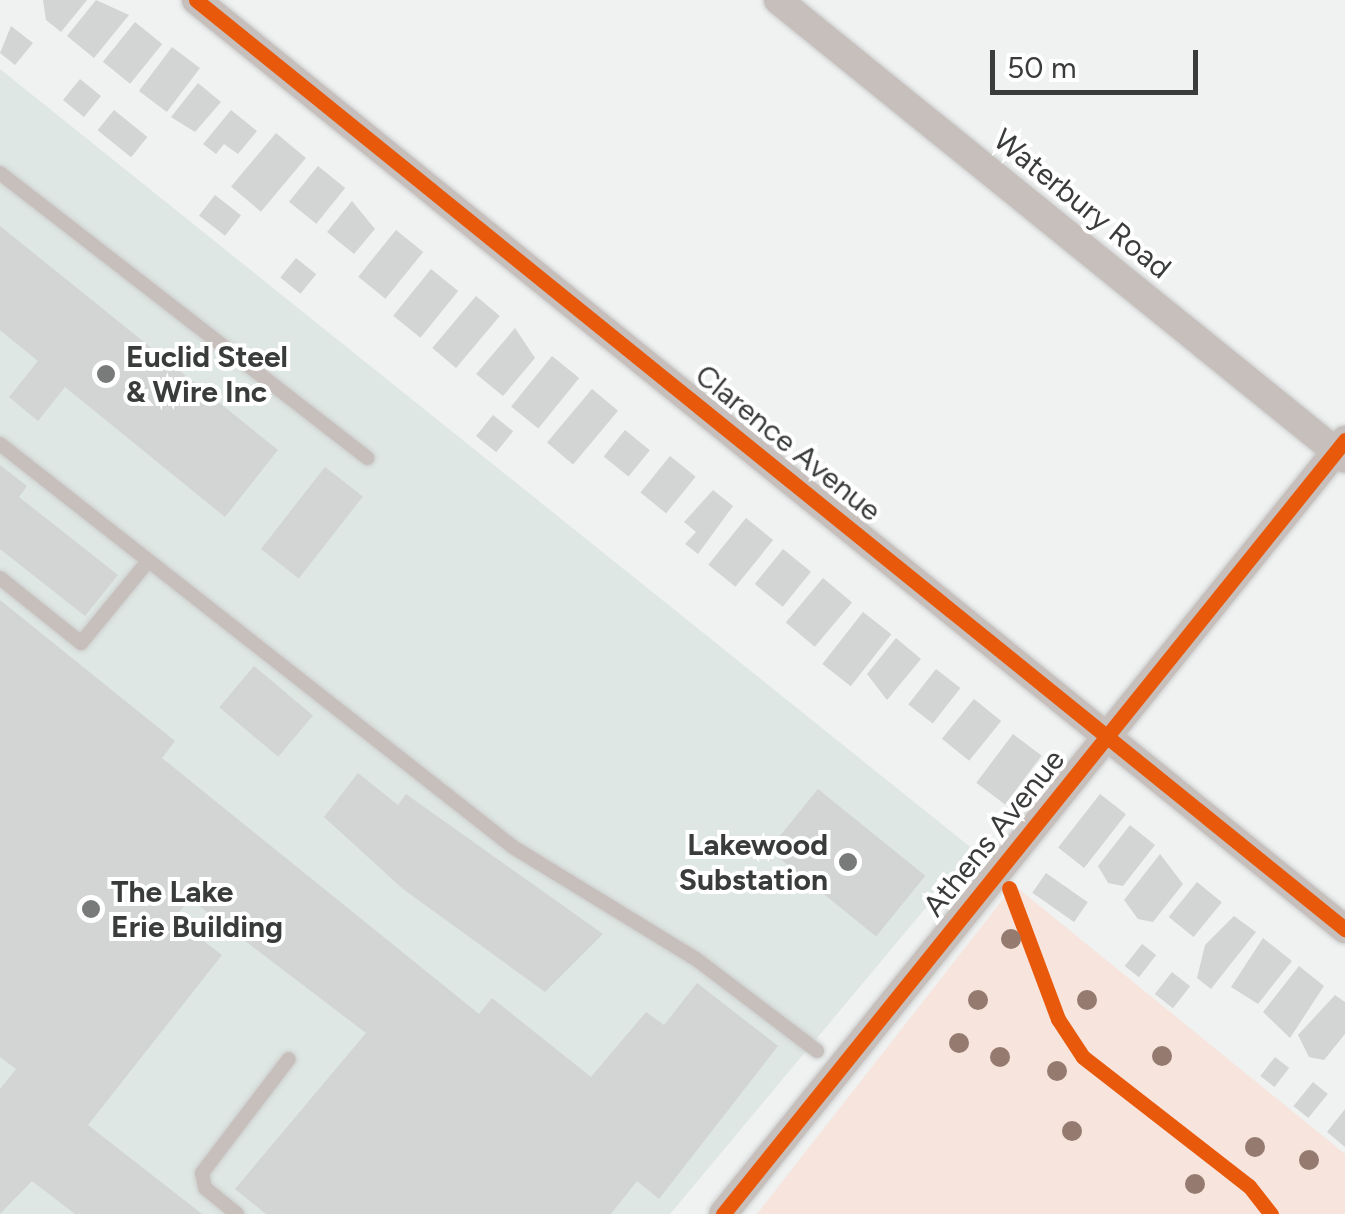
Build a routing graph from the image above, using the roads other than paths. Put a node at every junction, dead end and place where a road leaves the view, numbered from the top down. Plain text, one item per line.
1 (196, 0) edge
2 (778, 0) edge
3 (0, 173) edge
4 (0, 444) edge
5 (1342, 450) edge
6 (366, 458) dead end
7 (148, 561) junction
8 (0, 578) edge
9 (1107, 736) junction
10 (1345, 929) edge
11 (817, 1050) dead end
12 (289, 1059) dead end
13 (237, 1214) edge
14 (722, 1214) edge

1 - 9 street, Clarence Avenue
2 - 5 street, Waterbury Road
3 - 6 lane
4 - 7 lane
5 - 9 street, Athens Avenue
7 - 8 lane
7 - 11 lane
9 - 10 street, Clarence Avenue
9 - 14 street, Athens Avenue
12 - 13 lane

